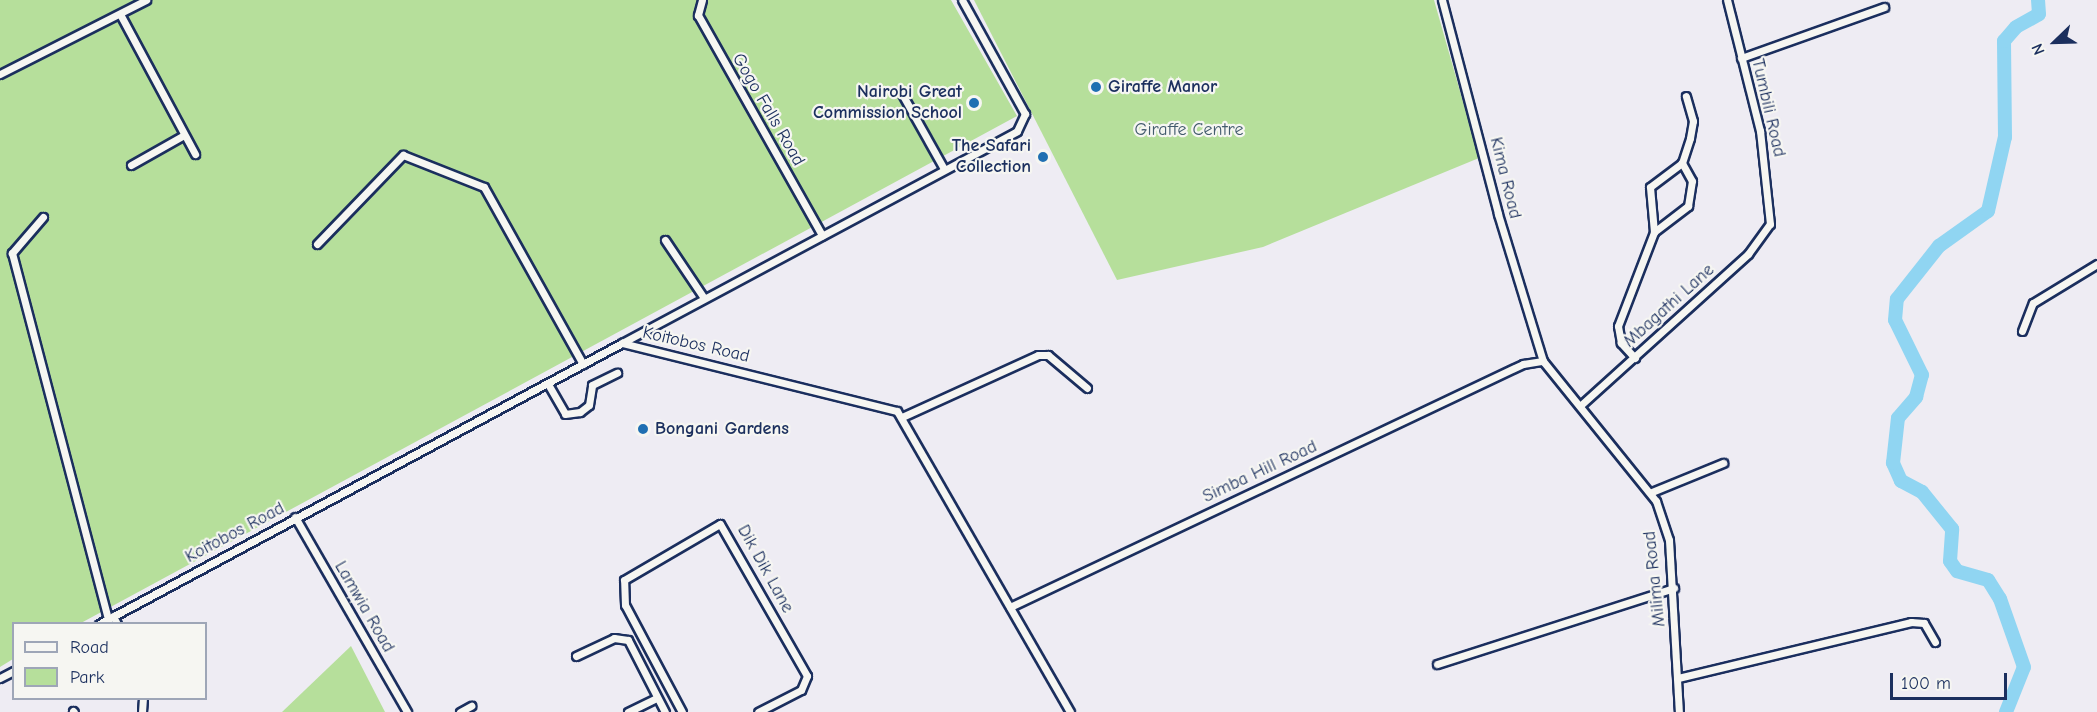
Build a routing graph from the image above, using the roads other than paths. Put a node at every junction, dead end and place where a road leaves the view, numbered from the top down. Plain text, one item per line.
1 (146, 0) edge
2 (702, 0) edge
3 (962, 0) edge
4 (1442, 0) edge
5 (1727, 0) edge
6 (1884, 7) dead end
7 (120, 14) junction
8 (1741, 58) junction
9 (0, 74) edge
10 (901, 92) dead end
11 (1686, 96) dead end
12 (184, 135) junction
13 (195, 154) dead end
14 (1682, 163) junction
15 (131, 165) dead end
16 (944, 169) junction
17 (43, 217) dead end
18 (1770, 224) joint
19 (1654, 232) junction
20 (822, 235) junction
21 (665, 240) dead end
22 (317, 244) dead end
23 (2097, 264) edge
24 (704, 298) junction
25 (2022, 331) dead end
26 (622, 343) junction
27 (1635, 358) junction
28 (1543, 361) junction
29 (583, 364) junction
30 (617, 373) dead end
31 (548, 384) junction
32 (1087, 388) dead end
33 (1582, 404) junction
34 (902, 417) junction
35 (1723, 463) dead end
36 (1652, 492) junction
37 (295, 518) junction
38 (1674, 588) junction
39 (1010, 607) junction
40 (110, 617) junction
41 (102, 622) edge
42 (115, 622) edge
43 (1935, 642) dead end
44 (576, 656) dead end
45 (1437, 664) dead end
46 (1678, 678) junction
47 (657, 698) junction
48 (471, 706) dead end
49 (407, 712) edge
50 (460, 712) edge
51 (628, 712) edge
52 (665, 712) edge
53 (682, 712) edge
54 (758, 712) edge
55 (1070, 712) edge
56 (1679, 712) edge

1 - 7 street
2 - 20 street, Gogo Falls Road
3 - 16 street
4 - 28 street, Kima Road
5 - 8 street, Tumbili Road
6 - 8 street
7 - 9 street
7 - 12 street
8 - 18 street, Tumbili Road
10 - 16 street
11 - 14 street
12 - 13 street
12 - 15 street
14 - 19 street
14 - 19 street
16 - 20 street
17 - 40 street
18 - 27 street, Mbagathi Lane
19 - 27 street
20 - 24 street
21 - 24 street
22 - 29 street
23 - 25 street
24 - 26 street
26 - 29 street, Koitobos Road
26 - 34 street, Koitobos Road
27 - 33 street, Mbagathi Lane
28 - 33 street, Milima Road
28 - 39 street, Simba Hill Road
29 - 31 street, Koitobos Road
30 - 31 street
31 - 37 street, Koitobos Road
32 - 34 street
33 - 36 street, Milima Road
34 - 39 street
35 - 36 street
36 - 38 street, Milima Road
37 - 40 street, Koitobos Road
37 - 49 street, Lamwia Road
38 - 45 street
38 - 46 street, Milima Road
39 - 55 street
40 - 41 street, Koitobos Road
40 - 42 street
43 - 46 street
44 - 47 street
46 - 56 street, Milima Road
47 - 51 street
47 - 52 street
48 - 50 street
53 - 54 street, Dik Dik Lane

